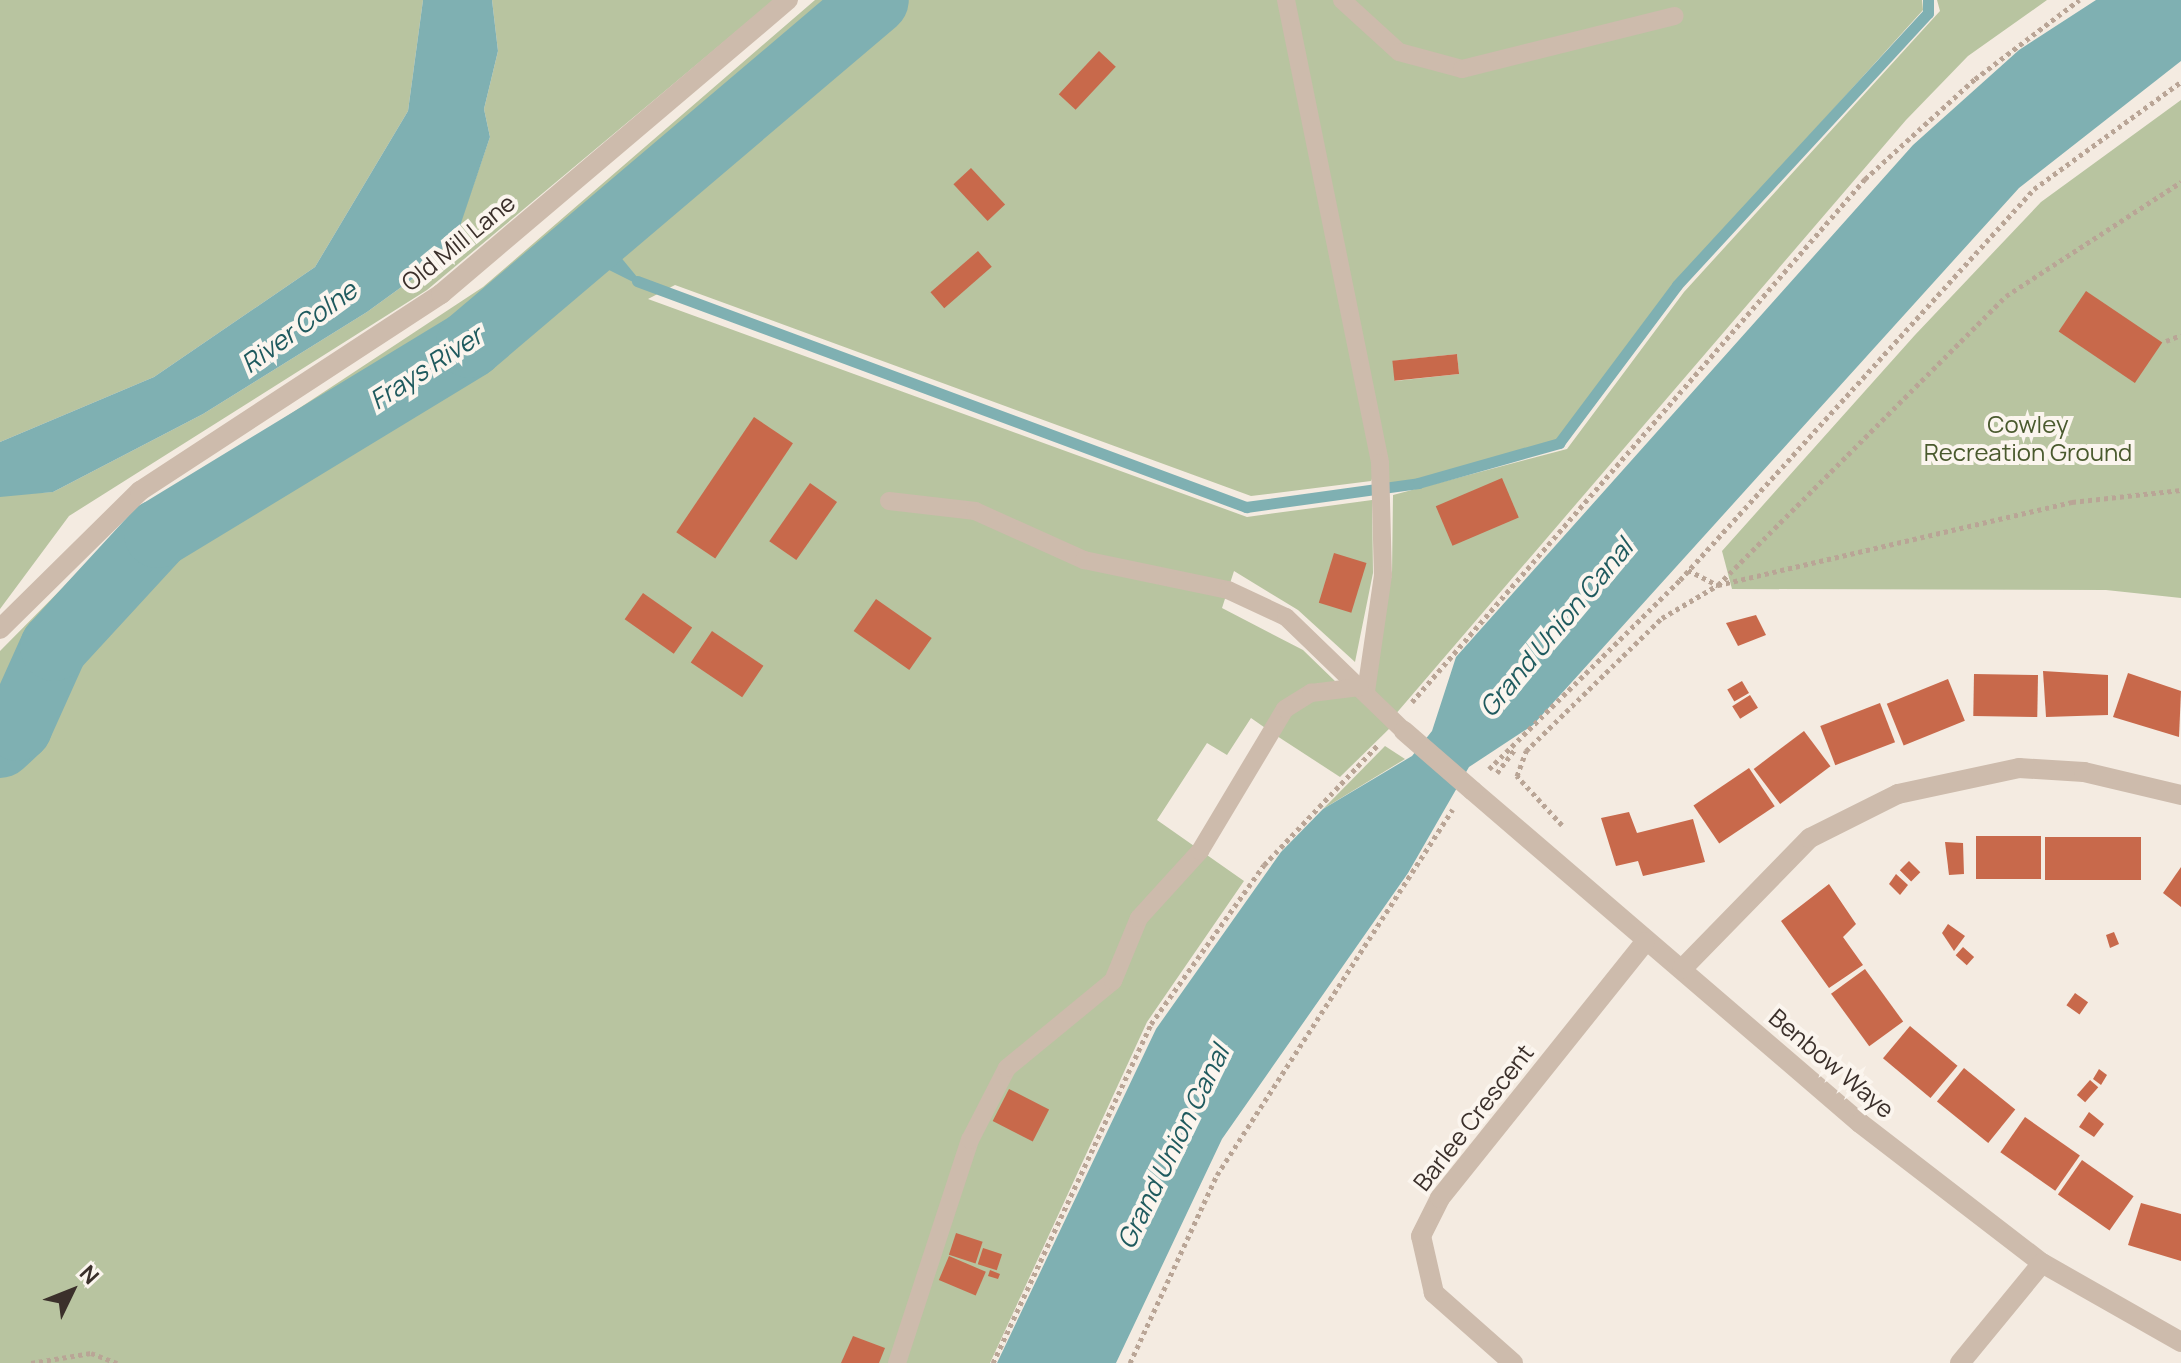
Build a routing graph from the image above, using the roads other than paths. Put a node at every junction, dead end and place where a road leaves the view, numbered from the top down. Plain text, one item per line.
1 (788, 0) edge
2 (1286, 0) edge
3 (1342, 0) edge
4 (1674, 16) dead end
5 (889, 501) dead end
6 (0, 629) edge
7 (1363, 690) junction
8 (1399, 725) joint
9 (2181, 795) edge
10 (1645, 942) junction
11 (1682, 969) junction
12 (2042, 1263) junction
13 (2181, 1342) edge
14 (897, 1363) edge
15 (1513, 1363) edge
16 (1960, 1363) edge

1 - 6 street, Old Mill Lane
2 - 7 lane
3 - 4 lane
5 - 7 lane
7 - 8 lane
7 - 14 lane
8 - 10 street, Benbow Waye, bridge
9 - 11 street
10 - 11 street, Benbow Waye
10 - 15 street, Barlee Crescent
11 - 12 street, Benbow Waye
12 - 13 street, Benbow Waye
12 - 16 street

